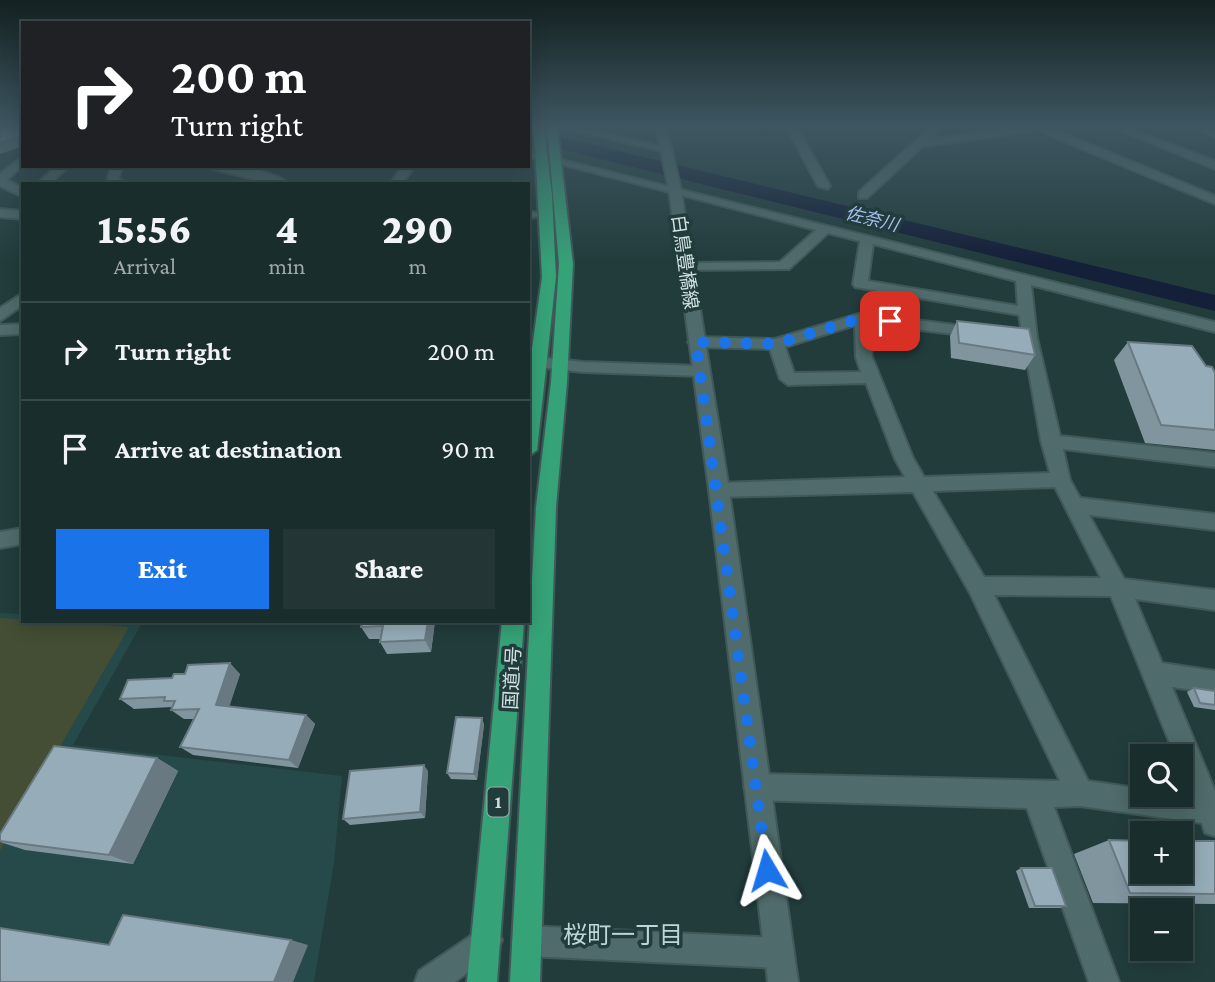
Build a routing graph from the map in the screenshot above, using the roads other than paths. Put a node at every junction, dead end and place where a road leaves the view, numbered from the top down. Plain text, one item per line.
1 (251, 172) edge
2 (544, 172) edge
3 (545, 172) edge
4 (602, 172) edge
5 (671, 172) edge
6 (816, 172) edge
7 (888, 172) edge
8 (1148, 172) edge
9 (279, 182) edge
10 (2, 185) edge
11 (824, 186) dead end
12 (675, 190) junction
13 (21, 192) edge
14 (863, 195) dead end
15 (1215, 200) edge
16 (0, 213) edge
17 (21, 215) edge
18 (825, 229) junction
19 (867, 240) junction
20 (686, 267) junction
21 (1023, 280) junction
22 (21, 299) edge
23 (1027, 312) junction
24 (0, 316) edge
25 (862, 318) junction
26 (1215, 327) edge
27 (21, 329) edge
28 (0, 330) edge
29 (1015, 336) junction
30 (696, 342) junction
31 (776, 344) junction
32 (532, 362) edge
33 (559, 365) junction
34 (701, 371) junction
35 (871, 377) junction
36 (530, 406) edge
37 (1050, 441) junction
38 (1215, 460) edge
39 (1061, 480) junction
40 (920, 485) junction
41 (719, 490) junction
42 (1074, 505) junction
43 (1215, 522) edge
44 (21, 536) edge
45 (0, 540) edge
46 (978, 586) junction
47 (1116, 587) junction
48 (1215, 600) edge
49 (513, 623) edge
50 (1154, 673) junction
51 (1215, 682) edge
52 (757, 787) junction
53 (1080, 793) junction
54 (1036, 795) junction
55 (1213, 815) edge
56 (487, 940) junction
57 (527, 941) junction
58 (781, 967) edge
59 (430, 982) edge
60 (482, 982) edge
61 (525, 982) edge
62 (1104, 982) edge

1 - 9 street
2 - 32 highway, 国道1号 / 1
3 - 33 highway, 国道1号 / 1
4 - 12 street
5 - 12 street, 白鳥豊橋線
6 - 11 street
7 - 14 street
8 - 15 street
10 - 13 street
12 - 18 street
12 - 20 street, 白鳥豊橋線
16 - 17 street
18 - 19 street
18 - 20 street
19 - 21 street
19 - 23 street
20 - 30 street, 白鳥豊橋線
21 - 23 street
21 - 26 street
22 - 24 street
23 - 29 street
25 - 29 street
25 - 31 street
25 - 35 street
27 - 28 street
29 - 37 street
30 - 31 street
30 - 34 street, 白鳥豊橋線
31 - 35 street
32 - 33 street
32 - 36 highway, 国道1号 / 1
33 - 34 street
33 - 57 highway, 国道1号 / 1
34 - 41 street, 白鳥豊橋線
35 - 40 street
37 - 38 street
37 - 39 street
39 - 40 street
39 - 42 street
40 - 41 street
40 - 46 street
41 - 52 street, 白鳥豊橋線
42 - 43 street
42 - 47 street
44 - 45 street
46 - 47 street
46 - 53 street
47 - 48 street
47 - 50 street
49 - 56 highway, 国道1号 / 1
50 - 51 street
50 - 55 street
52 - 54 street
52 - 58 street, 白鳥豊橋線
53 - 54 street
53 - 55 street
54 - 62 street
56 - 59 street
56 - 60 highway, 国道1号 / 1
57 - 58 street
57 - 61 highway, 国道1号 / 1

